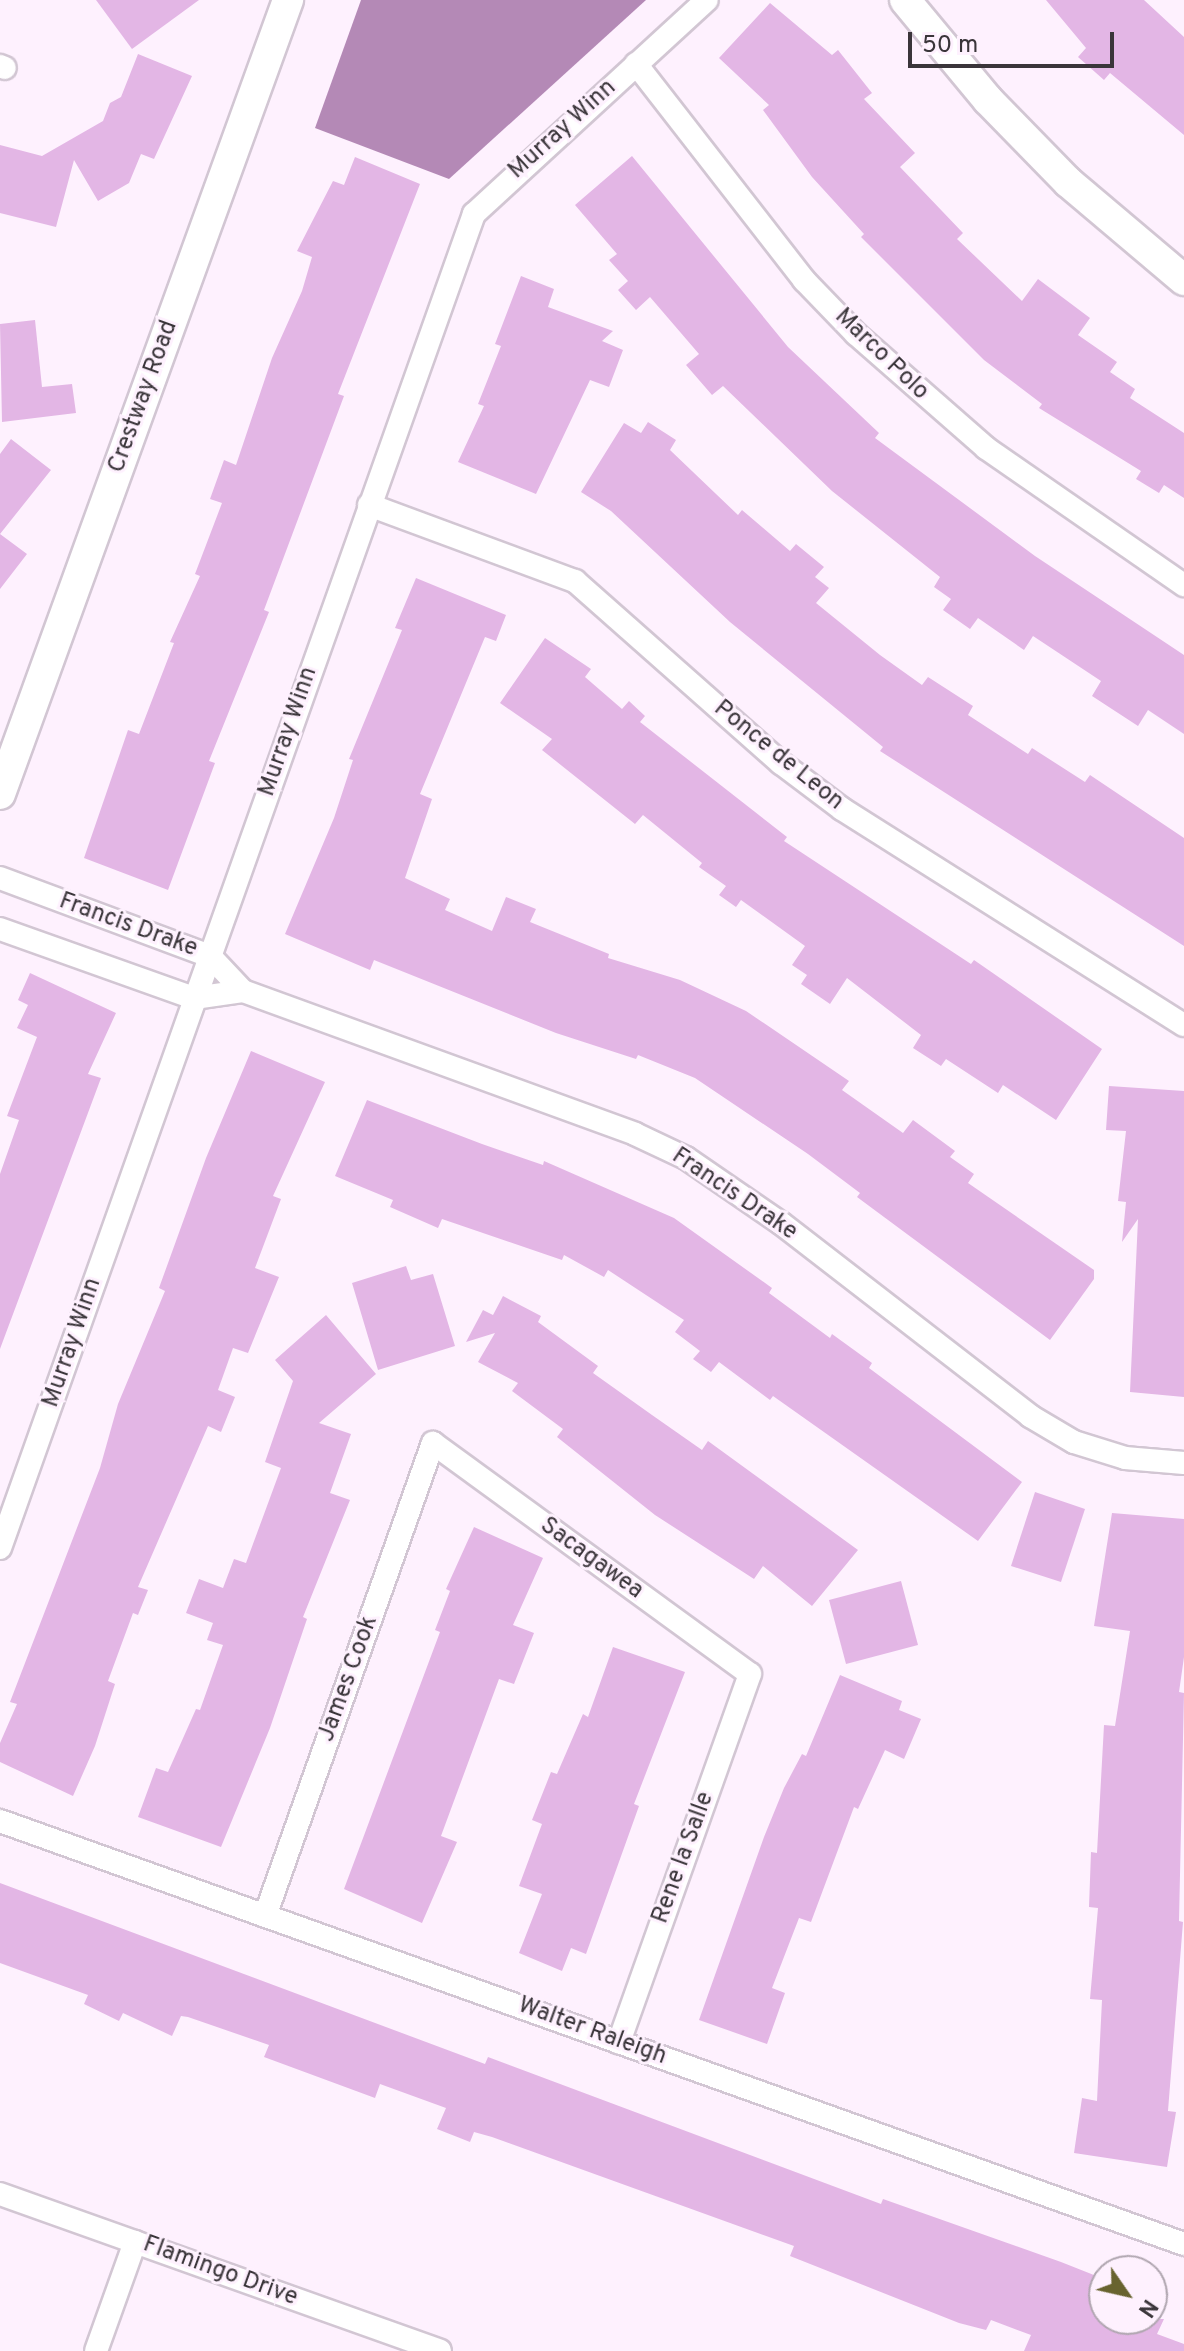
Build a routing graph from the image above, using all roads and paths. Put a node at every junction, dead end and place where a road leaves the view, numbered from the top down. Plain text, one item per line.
1 (288, 0) edge
2 (707, 0) edge
3 (905, 0) edge
4 (636, 64) junction
5 (1184, 280) edge
6 (369, 505) junction
7 (1184, 585) edge
8 (0, 794) edge
9 (0, 878) edge
10 (0, 929) edge
11 (210, 956) junction
12 (243, 991) junction
13 (194, 998) junction
14 (1184, 1025) edge
15 (433, 1443) joint
16 (1184, 1463) edge
17 (0, 1548) edge
18 (750, 1674) joint
19 (0, 1821) edge
20 (265, 1916) junction
21 (619, 2042) junction
22 (0, 2194) edge
23 (135, 2242) junction
24 (1184, 2244) edge
25 (407, 2345) edge
26 (96, 2351) edge
27 (440, 2351) edge

1 - 8 main road, Crestway Road
2 - 4 street, Murray Winn
3 - 5 main road
4 - 6 street, Murray Winn
4 - 7 street, Marco Polo
6 - 11 street, Murray Winn
6 - 14 street, Ponce de Leon
9 - 11 street, Francis Drake
10 - 13 street, Francis Drake
11 - 12 street, Francis Drake
11 - 13 street, Murray Winn
12 - 13 street, Francis Drake
12 - 16 street, Francis Drake
13 - 17 street, Murray Winn
15 - 18 street, Sacagawea
15 - 20 street, James Cook
18 - 21 street, Rene la Salle
19 - 20 street, Walter Raleigh
20 - 21 street, Walter Raleigh
21 - 24 street, Walter Raleigh
22 - 23 street, Flamingo Drive
23 - 25 street, Flamingo Drive
23 - 26 street
25 - 27 street, Flamingo Drive

